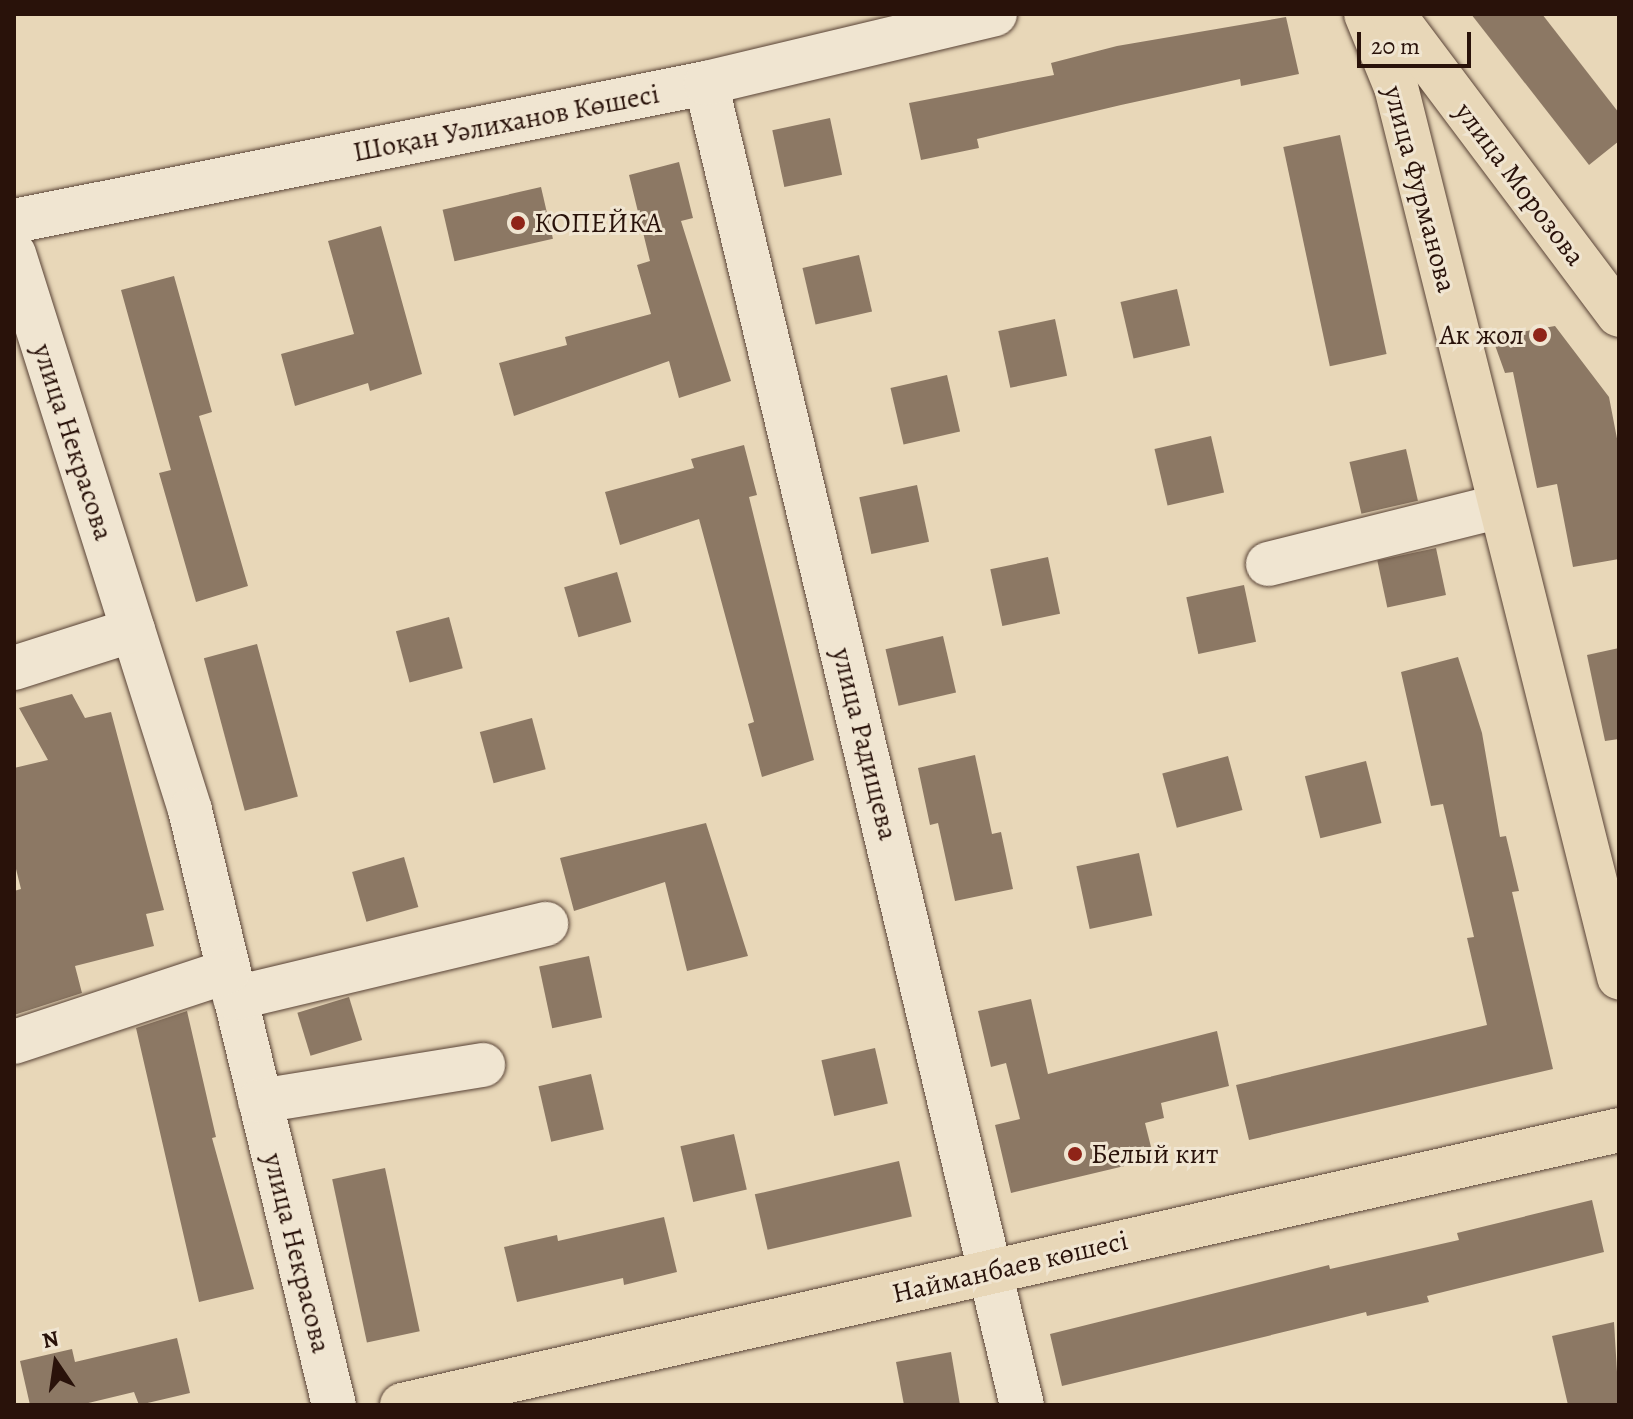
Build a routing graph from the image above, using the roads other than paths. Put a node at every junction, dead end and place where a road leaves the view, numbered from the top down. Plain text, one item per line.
1 (995, 14) edge
2 (1366, 14) edge
3 (1393, 14) edge
4 (706, 83) junction
5 (14, 221) edge
6 (14, 254) edge
7 (1619, 315) edge
8 (1500, 506) junction
9 (1268, 564) dead end
10 (133, 630) junction
11 (14, 668) edge
12 (546, 924) dead end
13 (1619, 977) edge
14 (232, 984) junction
15 (14, 1042) edge
16 (483, 1065) dead end
17 (260, 1101) junction
18 (1619, 1130) edge
19 (992, 1271) junction
20 (334, 1405) edge
21 (402, 1405) edge
22 (1022, 1405) edge

1 - 4 street, Шоқан Уәлиханов Көшесі
2 - 8 main road, улица Фурманова
3 - 7 main road, улица Морозова
4 - 5 street, Шоқан Уәлиханов Көшесі
4 - 19 street, улица Радищева
6 - 10 street, улица Некрасова
8 - 9 street
8 - 13 main road, улица Фурманова
10 - 11 street
10 - 14 street, улица Некрасова
12 - 14 street
14 - 15 street
14 - 17 street, улица Некрасова
16 - 17 street
17 - 20 street, улица Некрасова
18 - 19 main road, Найманбаев көшесі
19 - 21 main road, Найманбаев көшесі
19 - 22 street, улица Радищева

